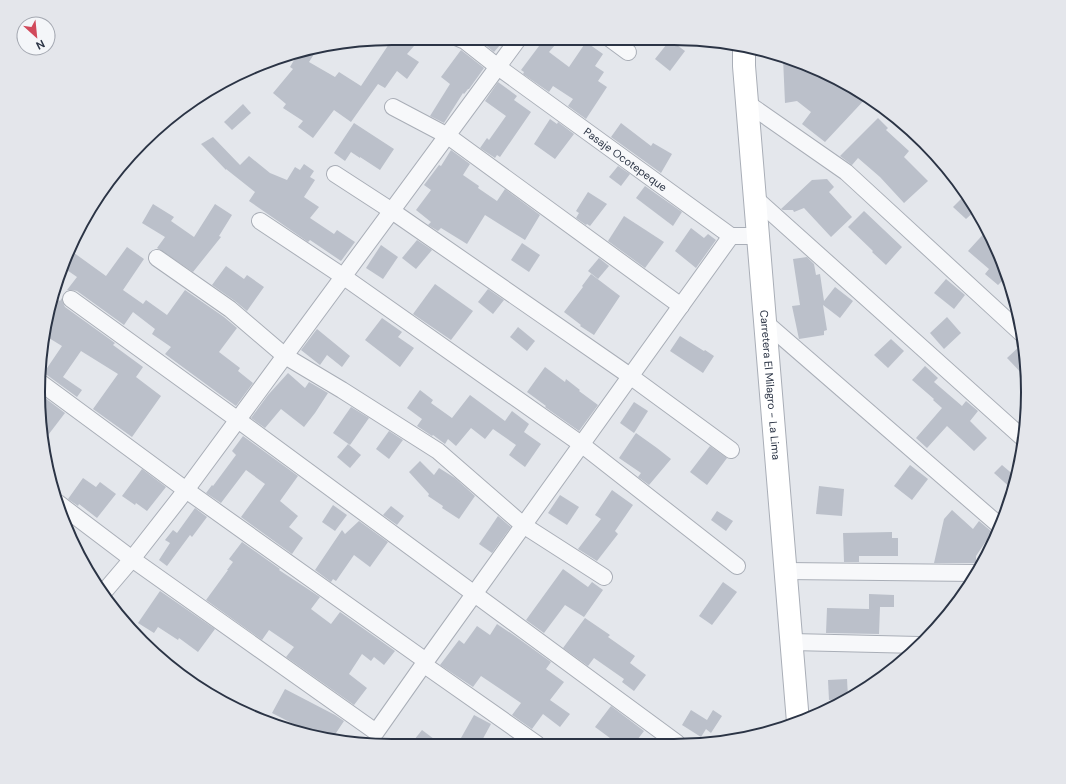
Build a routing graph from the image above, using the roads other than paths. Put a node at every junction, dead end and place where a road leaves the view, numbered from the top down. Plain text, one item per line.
1 (470, 45) edge
2 (514, 45) edge
3 (618, 45) edge
4 (628, 52) dead end
5 (744, 52) edge
6 (498, 68) junction
7 (747, 102) junction
8 (393, 107) dead end
9 (448, 136) junction
10 (335, 174) dead end
11 (755, 198) junction
12 (392, 211) junction
13 (260, 222) dead end
14 (731, 236) junction
15 (758, 236) junction
16 (157, 258) dead end
17 (344, 277) junction
18 (71, 299) dead end
19 (681, 306) junction
20 (766, 323) junction
21 (1015, 327) edge
22 (285, 356) junction
23 (630, 376) junction
24 (45, 386) edge
25 (238, 420) junction
26 (1018, 434) edge
27 (581, 444) junction
28 (731, 450) dead end
29 (186, 490) junction
30 (64, 508) edge
31 (996, 522) edge
32 (523, 525) junction
33 (132, 559) junction
34 (737, 566) dead end
35 (786, 572) junction
36 (971, 573) edge
37 (604, 577) dead end
38 (106, 589) edge
39 (474, 594) junction
40 (792, 642) junction
41 (911, 645) edge
42 (424, 663) junction
43 (798, 717) edge
44 (530, 739) edge
45 (672, 739) edge

1 - 6 street, Pasaje Ocotepeque
2 - 6 street
3 - 4 street
5 - 7 main road, Carretera El Milagro - La Lima
6 - 9 street
6 - 14 street, Pasaje Ocotepeque
7 - 11 main road, Carretera El Milagro - La Lima
7 - 21 street
8 - 9 street
9 - 12 street
9 - 19 street
10 - 12 street
11 - 15 main road, Carretera El Milagro - La Lima
11 - 26 street
12 - 17 street
12 - 23 street
13 - 17 street
14 - 15 street
14 - 19 street
15 - 20 main road, Carretera El Milagro - La Lima
16 - 22 street
17 - 22 street
17 - 27 street
18 - 25 street
19 - 23 street
20 - 31 street
20 - 35 main road, Carretera El Milagro - La Lima
22 - 25 street
22 - 32 street
23 - 27 street
23 - 28 street
24 - 29 street
25 - 29 street
25 - 39 street
27 - 32 street
27 - 34 street
29 - 33 street
29 - 42 street
30 - 33 street
32 - 37 street
32 - 39 street
33 - 38 street
33 - 42 street
35 - 36 street
35 - 40 main road, Carretera El Milagro - La Lima
39 - 42 street
39 - 45 street
40 - 41 street
40 - 43 main road, Carretera El Milagro - La Lima
42 - 44 street

